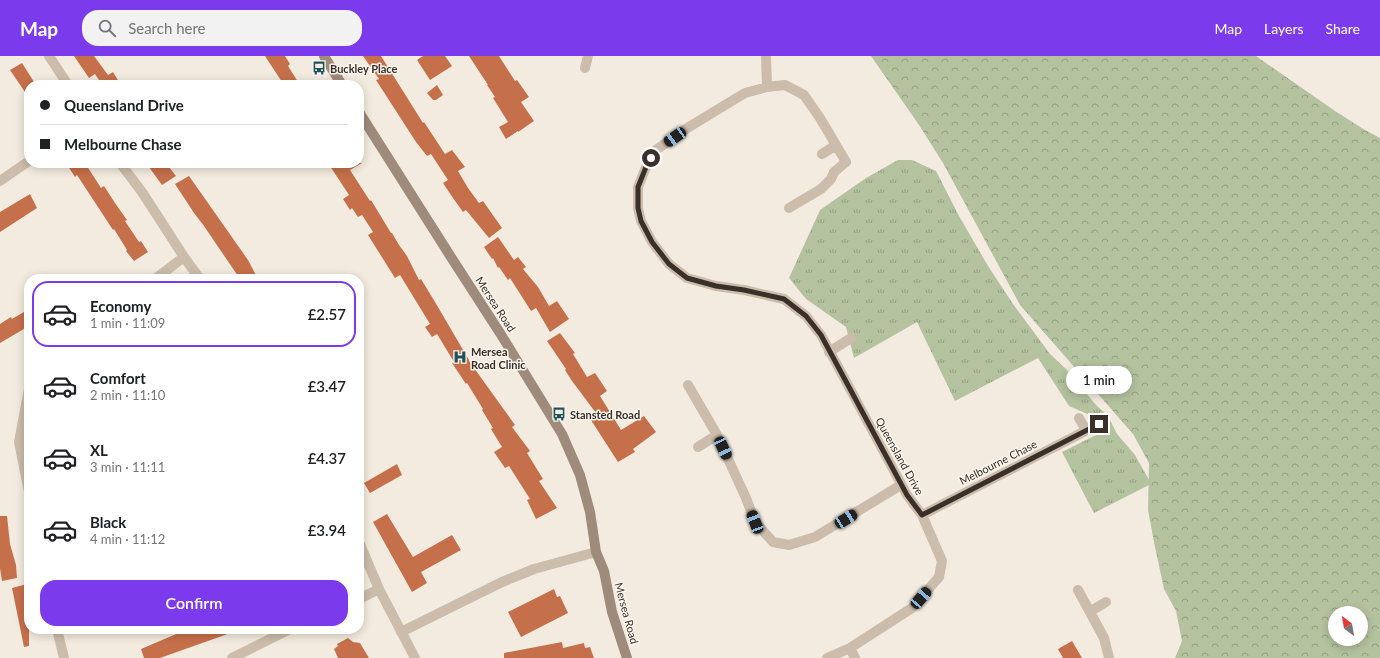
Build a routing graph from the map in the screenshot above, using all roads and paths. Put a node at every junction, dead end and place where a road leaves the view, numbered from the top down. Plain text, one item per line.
1 (49, 56) edge
2 (324, 56) edge
3 (588, 56) edge
4 (766, 56) edge
5 (585, 68) dead end
6 (65, 80) edge
7 (339, 80) edge
8 (767, 87) junction
9 (364, 120) edge
10 (836, 145) junction
11 (822, 154) dead end
12 (24, 164) edge
13 (124, 168) edge
14 (0, 181) edge
15 (789, 208) dead end
16 (184, 257) junction
17 (162, 274) edge
18 (196, 274) edge
19 (851, 338) dead end
20 (829, 352) junction
21 (688, 385) dead end
22 (24, 416) edge
23 (1079, 418) dead end
24 (1099, 424) dead end
25 (1086, 430) junction
26 (717, 436) junction
27 (698, 447) dead end
28 (24, 467) edge
29 (901, 485) junction
30 (922, 515) junction
31 (596, 552) junction
32 (364, 554) edge
33 (379, 589) junction
34 (1078, 590) dead end
35 (364, 596) edge
36 (1106, 602) dead end
37 (1091, 611) junction
38 (401, 632) junction
39 (58, 634) edge
40 (280, 634) edge
41 (850, 648) junction
42 (64, 658) edge
43 (232, 658) edge
44 (415, 658) edge
45 (627, 658) edge
46 (827, 658) edge
47 (854, 658) edge
48 (1109, 658) edge

1 - 6 street
2 - 7 main road
3 - 5 street
4 - 8 street
8 - 10 street, Queensland Drive
8 - 20 street, Queensland Drive
9 - 31 main road, Mersea Road
10 - 11 street
10 - 15 street, Queensland Drive
12 - 14 street
13 - 16 street
16 - 17 street
16 - 18 street
19 - 20 street
20 - 29 street, Queensland Drive
21 - 26 street
22 - 28 street
23 - 25 street
24 - 25 street, Melbourne Chase
25 - 30 street, Melbourne Chase
26 - 27 street
26 - 29 street
29 - 30 street, Queensland Drive
30 - 41 street, Queensland Drive
31 - 38 street
31 - 45 main road, Mersea Road
32 - 33 street
33 - 35 street
33 - 38 street
34 - 37 street
36 - 37 street
37 - 48 street
38 - 44 street
39 - 42 street
40 - 43 street
41 - 46 street, Queensland Drive
41 - 47 street

